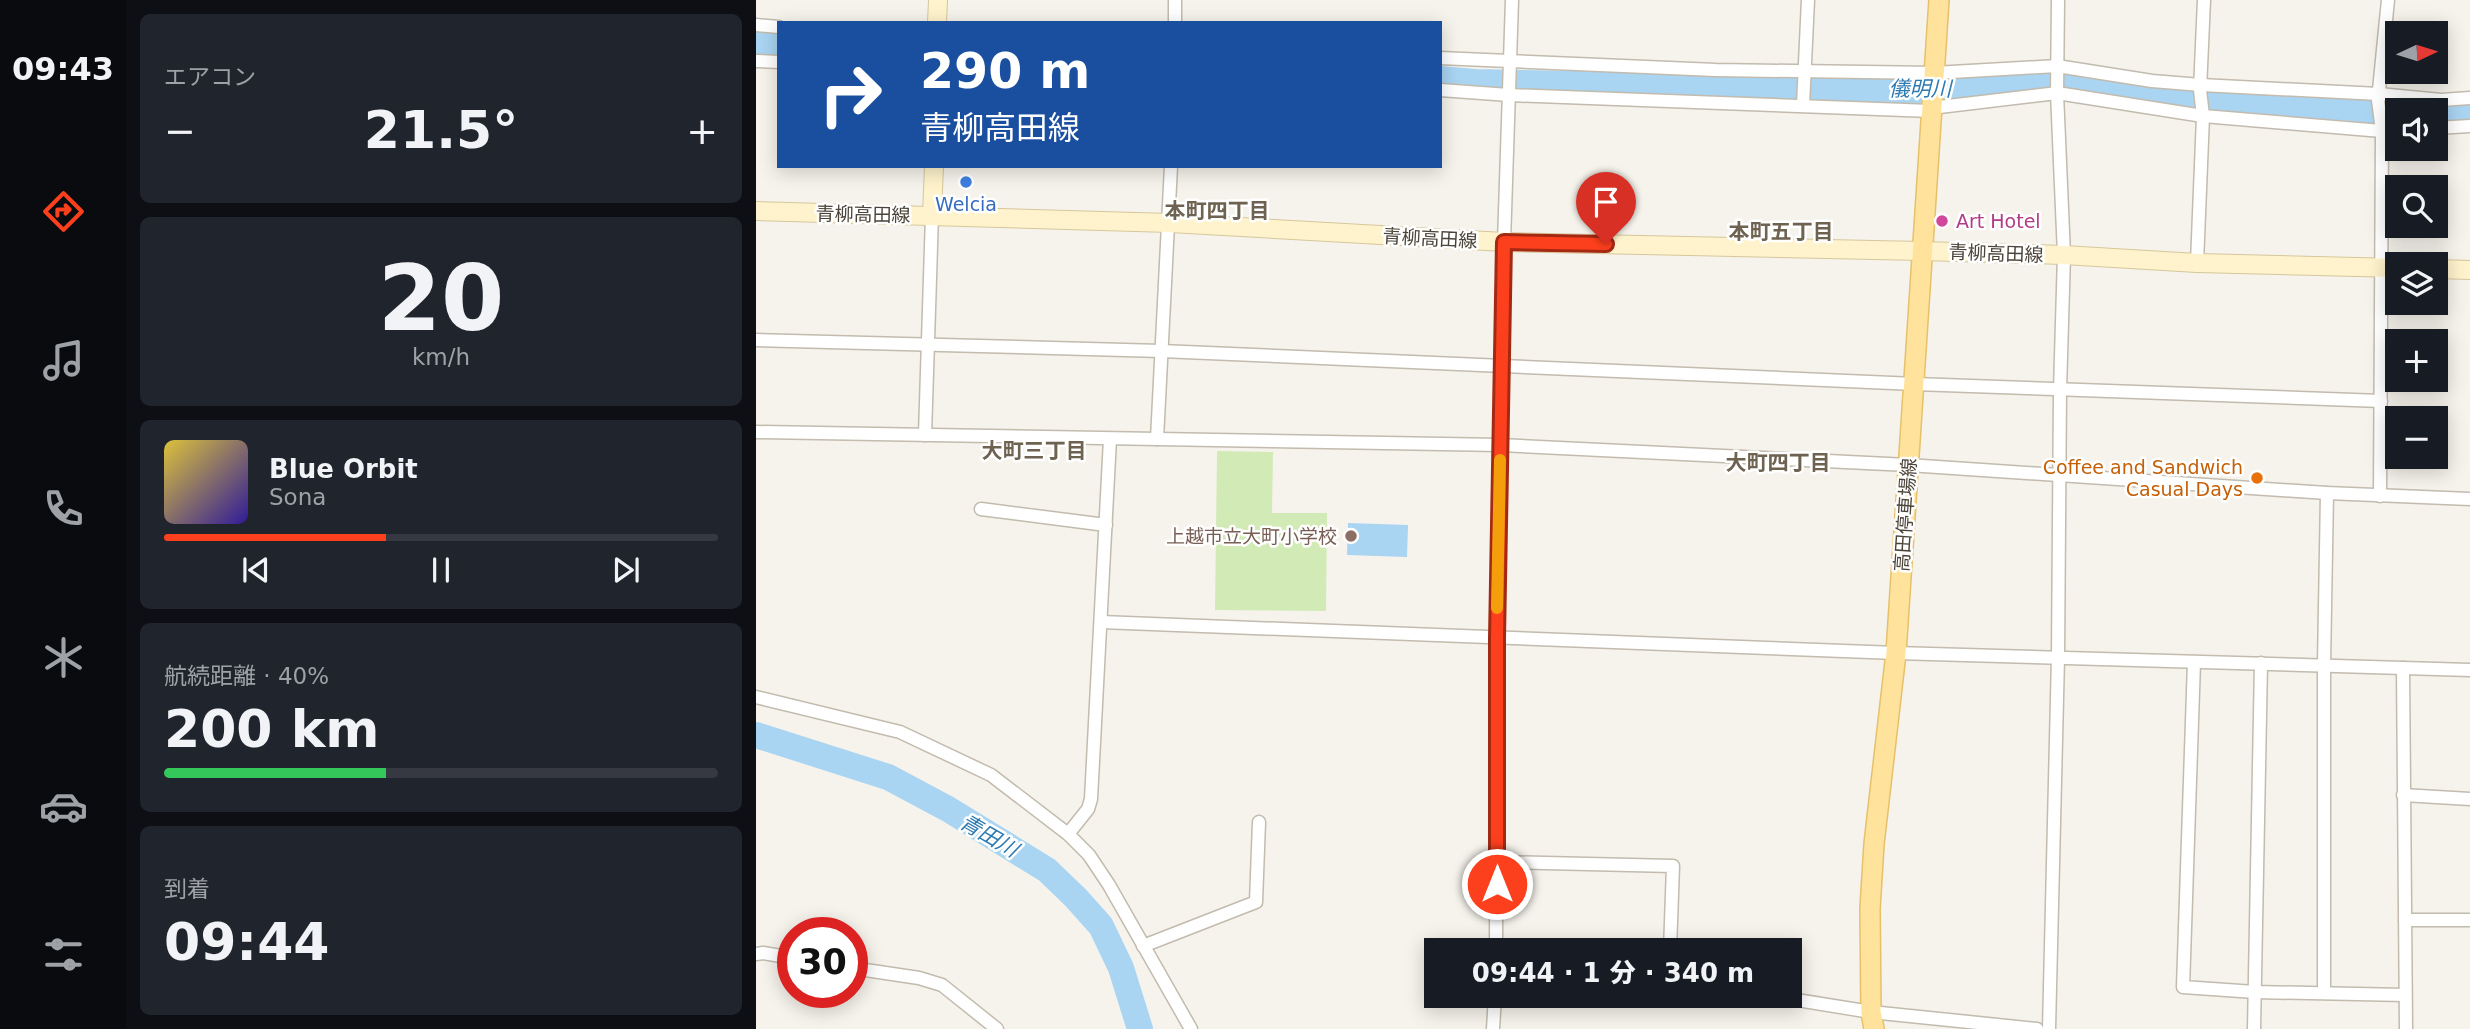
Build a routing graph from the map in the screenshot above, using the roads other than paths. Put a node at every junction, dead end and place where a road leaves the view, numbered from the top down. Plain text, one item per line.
1 (938, 0) edge
2 (1175, 0) edge
3 (1512, 0) edge
4 (1808, 0) edge
5 (1939, 0) edge
6 (2058, 0) edge
7 (2204, 0) edge
8 (2388, 0) edge
9 (937, 21) edge
10 (1175, 21) edge
11 (756, 25) edge
12 (777, 27) edge
13 (1442, 58) edge
14 (756, 61) edge
15 (777, 62) edge
16 (1510, 66) junction
17 (2057, 66) junction
18 (1804, 72) junction
19 (1933, 78) junction
20 (2201, 87) junction
21 (1442, 90) edge
22 (2057, 93) junction
23 (1509, 95) junction
24 (2378, 97) junction
25 (2470, 98) edge
26 (1803, 101) junction
27 (1932, 107) junction
28 (2203, 116) junction
29 (2470, 127) edge
30 (2382, 128) junction
31 (2385, 128) edge
32 (2448, 128) edge
33 (934, 168) edge
34 (1171, 168) edge
35 (756, 211) edge
36 (932, 215) junction
37 (1170, 223) junction
38 (1504, 242) junction
39 (1922, 251) junction
40 (2388, 252) edge
41 (2064, 255) junction
42 (2197, 263) junction
43 (2385, 268) edge
44 (2448, 269) edge
45 (2470, 270) edge
46 (2386, 315) edge
47 (756, 340) edge
48 (928, 346) junction
49 (1161, 351) junction
50 (1502, 366) junction
51 (1915, 384) junction
52 (2060, 390) junction
53 (2381, 401) junction
54 (756, 432) edge
55 (925, 435) junction
56 (1110, 439) junction
57 (1157, 439) junction
58 (1500, 445) junction
59 (1908, 465) junction
60 (2059, 477) junction
61 (2327, 494) junction
62 (2380, 496) junction
63 (2470, 499) edge
64 (981, 509) dead end
65 (1106, 526) junction
66 (1101, 622) junction
67 (1497, 638) junction
68 (1896, 653) junction
69 (2058, 657) junction
70 (2194, 662) junction
71 (2261, 663) junction
72 (2324, 664) junction
73 (2403, 668) junction
74 (2470, 670) edge
75 (756, 696) edge
76 (2403, 795) junction
77 (2470, 799) edge
78 (1259, 822) dead end
79 (1068, 834) junction
80 (1497, 862) junction
81 (2405, 920) junction
82 (2470, 920) edge
83 (1496, 938) edge
84 (1670, 938) edge
85 (1143, 946) junction
86 (756, 954) edge
87 (777, 955) edge
88 (868, 970) edge
89 (2255, 992) junction
90 (2324, 992) junction
91 (2405, 995) junction
92 (1802, 1003) edge
93 (1494, 1008) edge
94 (1872, 1020) edge
95 (996, 1029) edge
96 (1191, 1029) edge
97 (1493, 1029) edge
98 (2037, 1029) edge
99 (2049, 1029) edge
100 (2254, 1029) edge
101 (2406, 1029) edge

1 - 9 main road
2 - 10 street
3 - 16 street
4 - 18 street
5 - 19 main road, 高田停車場線
6 - 17 street
7 - 20 street
8 - 24 street
11 - 12 street
13 - 16 street
14 - 15 street
16 - 18 street
16 - 23 street
17 - 19 street
17 - 20 street
17 - 22 street
18 - 19 street
18 - 26 street
19 - 27 main road, 高田停車場線
20 - 24 street
20 - 28 street
21 - 23 street
22 - 27 street
22 - 28 street
22 - 41 street
23 - 26 street
23 - 38 street
24 - 25 street
24 - 30 street
26 - 27 street
27 - 39 main road, 高田停車場線
28 - 30 street
28 - 42 street
29 - 32 street
30 - 31 street
30 - 40 street
33 - 36 main road
34 - 37 street
35 - 36 main road, 青柳高田線
36 - 37 main road, 青柳高田線
36 - 48 street
37 - 38 main road, 青柳高田線
37 - 49 street
38 - 39 main road, 青柳高田線
38 - 50 street
39 - 41 main road, 青柳高田線
39 - 51 main road, 高田停車場線
41 - 42 main road, 青柳高田線
41 - 52 street
42 - 43 main road, 青柳高田線
44 - 45 main road
46 - 53 street
47 - 48 street
48 - 49 street
48 - 55 street
49 - 50 street
49 - 57 street
50 - 51 street
50 - 58 street
51 - 52 street
51 - 59 main road, 高田停車場線
52 - 53 street
52 - 60 street
53 - 62 street
54 - 55 street
55 - 56 street
56 - 57 street
56 - 65 street
57 - 58 street
58 - 59 street
58 - 67 street
59 - 60 street
59 - 68 main road, 高田停車場線
60 - 61 street
60 - 69 street
61 - 62 street
61 - 72 street
62 - 63 street
64 - 65 street
65 - 66 street
66 - 67 street
66 - 79 street
67 - 68 street
67 - 80 street
68 - 69 street
68 - 94 main road, 高田停車場線
69 - 70 street
69 - 99 street
70 - 71 street
70 - 89 street
71 - 72 street
71 - 89 street
72 - 73 street
72 - 90 street
73 - 74 street
73 - 76 street
75 - 79 street
76 - 77 street
76 - 81 street
78 - 85 street
79 - 85 street
80 - 83 street
80 - 84 street
81 - 82 street
81 - 91 street
85 - 96 street
86 - 87 street
88 - 95 street
89 - 90 street
89 - 100 street
90 - 91 street
91 - 101 street
92 - 94 street
93 - 97 street
94 - 98 street

